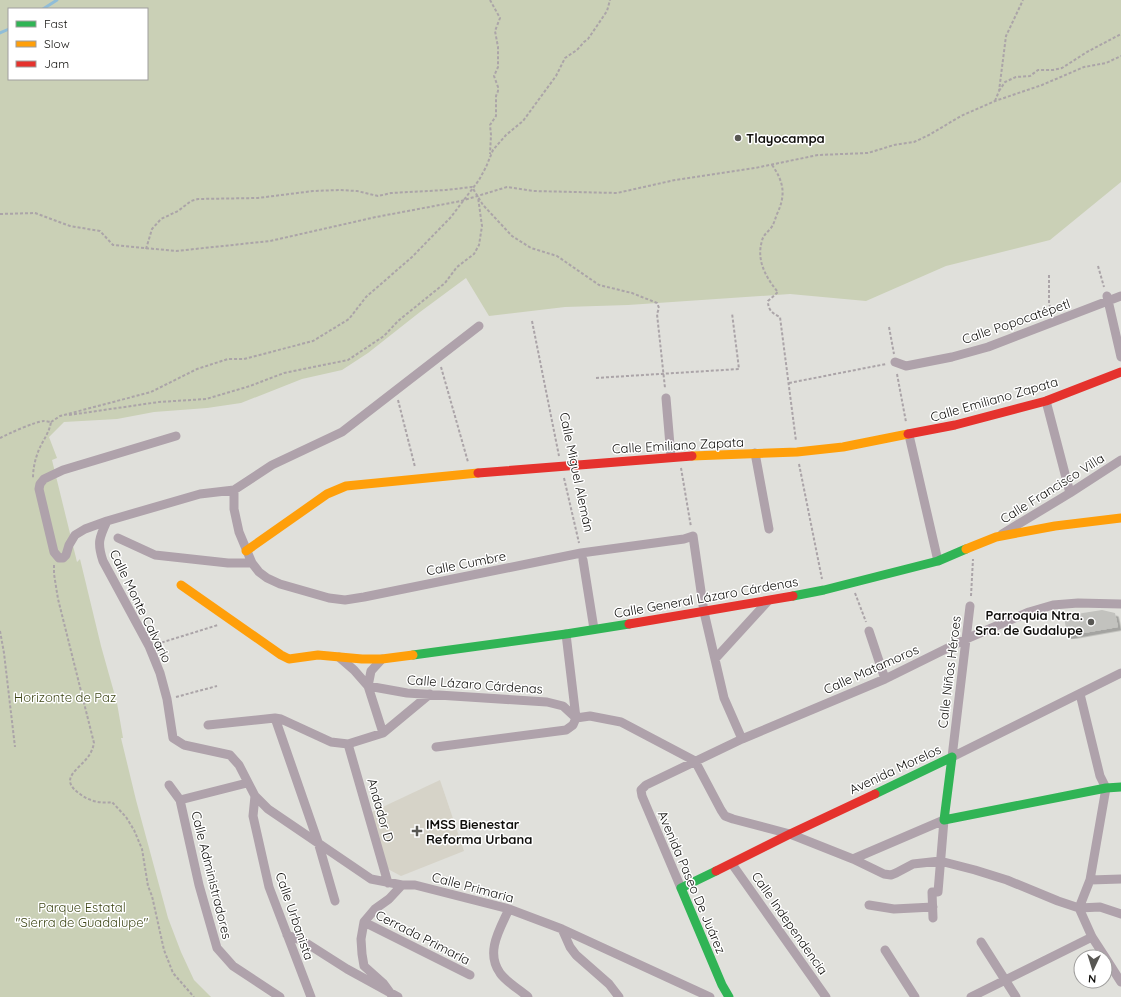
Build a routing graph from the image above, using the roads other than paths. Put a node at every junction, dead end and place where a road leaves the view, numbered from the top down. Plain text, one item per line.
1 (1121, 296) edge
2 (1108, 299) junction
3 (479, 326) dead end
4 (1121, 357) edge
5 (895, 362) road end
6 (1121, 372) edge
7 (666, 398) road end
8 (1046, 401) junction
9 (909, 435) junction
10 (176, 436) dead end
11 (755, 454) junction
12 (675, 457) junction
13 (1121, 460) edge
14 (234, 490) junction
15 (1070, 493) junction
16 (1121, 518) edge
17 (107, 521) junction
18 (769, 528) dead end
19 (996, 537) junction
20 (118, 538) dead end
21 (246, 551) junction
22 (582, 557) junction
23 (938, 561) junction
24 (252, 563) junction
25 (181, 585) dead end
26 (768, 601) junction
27 (1121, 604) edge
28 (970, 606) road end
29 (704, 612) junction
30 (594, 629) junction
31 (870, 631) road end
32 (566, 634) junction
33 (966, 639) junction
34 (339, 658) junction
35 (382, 659) junction
36 (715, 659) junction
37 (1121, 673) edge
38 (885, 679) junction
39 (368, 686) junction
40 (430, 694) junction
41 (1080, 694) junction
42 (275, 718) junction
43 (576, 718) junction
44 (208, 725) dead end
45 (382, 733) junction
46 (742, 739) junction
47 (348, 744) junction
48 (184, 745) joint
49 (436, 748) dead end
50 (952, 757) junction
51 (695, 761) junction
52 (247, 783) junction
53 (169, 785) dead end
54 (1121, 787) edge
55 (1106, 788) junction
56 (641, 790) joint
57 (255, 796) junction
58 (180, 800) junction
59 (944, 820) junction
60 (790, 834) junction
61 (318, 842) junction
62 (853, 859) junction
63 (940, 861) junction
64 (732, 864) junction
65 (1121, 879) edge
66 (1090, 880) junction
67 (388, 883) junction
68 (402, 885) junction
69 (680, 888) junction
70 (335, 901) dead end
71 (869, 905) dead end
72 (933, 907) junction
73 (1079, 908) junction
74 (509, 909) junction
75 (1121, 914) edge
76 (933, 918) dead end
77 (364, 922) junction
78 (562, 929) junction
79 (287, 935) junction
80 (1092, 937) junction
81 (981, 942) dead end
82 (1100, 949) edge
83 (885, 950) dead end
84 (1113, 970) edge
85 (470, 975) dead end
86 (1004, 980) junction
87 (1121, 982) edge
88 (722, 985) junction
89 (395, 995) edge
90 (280, 997) edge
91 (311, 997) edge
92 (528, 997) edge
93 (619, 997) edge
94 (710, 997) edge
95 (722, 997) edge
96 (729, 997) edge
97 (826, 997) edge
98 (915, 997) edge
99 (971, 997) edge
100 (1016, 997) edge

1 - 2 street, Calle Popocatépetl
2 - 4 street
2 - 5 street, Calle Popocatépetl
3 - 14 street
6 - 8 street, Calle Emiliano Zapata
7 - 12 street
8 - 9 street, Calle Emiliano Zapata
8 - 15 street
9 - 11 street, Calle Emiliano Zapata
9 - 23 street
10 - 17 street
11 - 12 street, Calle Emiliano Zapata
11 - 18 street
12 - 21 street, Calle Emiliano Zapata
13 - 15 street, Calle Francisco Villa
14 - 17 street
14 - 21 street, Calle Cumbre
15 - 19 street, Calle Francisco Villa
16 - 19 street, Calle General Lázaro Cárdenas
17 - 48 street, Calle Monte Calvario
19 - 23 street, Calle General Lázaro Cárdenas
20 - 24 street
21 - 24 street, Calle Cumbre
22 - 24 street, Calle Cumbre
22 - 29 street, Calle Cumbre
22 - 30 street
23 - 26 street, Calle General Lázaro Cárdenas
25 - 34 street, Calle General Lázaro Cárdenas
26 - 29 street, Calle General Lázaro Cárdenas
26 - 36 street
27 - 33 street, Calle Matamoros
28 - 33 street, Calle Niños Héroes
29 - 30 street, Calle General Lázaro Cárdenas
29 - 36 street
30 - 32 street, Calle General Lázaro Cárdenas
31 - 38 street
32 - 35 street, Calle General Lázaro Cárdenas
32 - 43 street
33 - 38 street, Calle Matamoros
33 - 50 street, Calle Niños Héroes
34 - 35 street, Calle General Lázaro Cárdenas
34 - 39 street
35 - 39 street
36 - 46 street
37 - 41 street, Avenida Morelos
38 - 46 street, Calle Matamoros
39 - 40 street, Calle Lázaro Cárdenas
39 - 45 street
40 - 43 street, Calle Lázaro Cárdenas
40 - 45 street
41 - 50 street, Avenida Morelos
41 - 55 street
42 - 44 street
42 - 47 street
42 - 61 street
43 - 49 street
43 - 51 street
45 - 47 street
46 - 51 street, Calle Matamoros
47 - 67 street, Andador D
48 - 52 street, Calle Primaria
50 - 59 street, Calle Niños Héroes
50 - 60 street, Avenida Morelos
51 - 56 street, Calle Matamoros
51 - 60 street
52 - 57 street, Calle Primaria
52 - 58 street
53 - 58 street
54 - 55 street
55 - 59 street
55 - 66 street
56 - 69 street, Avenida Paseo De Juárez
57 - 61 street, Calle Primaria
57 - 79 street, Calle Urbanista
58 - 90 street, Calle Administradores
59 - 62 street
59 - 63 street, Calle Niños Héroes
60 - 62 street
60 - 64 street, Avenida Morelos
61 - 67 street, Calle Primaria
61 - 70 street
62 - 63 street
63 - 72 street, Calle Niños Héroes
63 - 73 street
64 - 69 street, Avenida Morelos
64 - 97 street, Calle Independencia
65 - 66 street
66 - 73 street
67 - 68 street, Calle Primaria
68 - 74 street, Calle Primaria
68 - 77 street
69 - 88 street, Avenida Paseo De Juárez
71 - 72 street
72 - 76 street
73 - 75 street
73 - 80 street
74 - 78 street, Calle Primaria
74 - 92 street
77 - 85 street, Cerrada Primaría
77 - 89 street
78 - 93 street
78 - 94 street, Calle Primaria
79 - 89 street
79 - 91 street, Calle Urbanista
80 - 82 street
80 - 86 street
81 - 86 street
83 - 98 street
84 - 87 street
86 - 99 street
86 - 100 street
88 - 95 street, Avenida Paseo De Juárez
88 - 96 street, Avenida Paseo De Juárez

